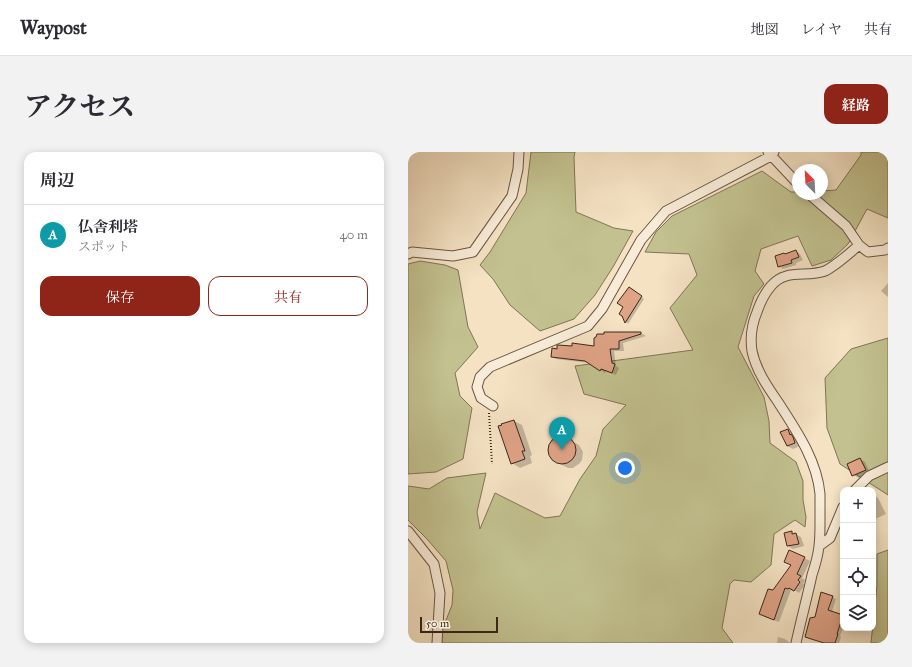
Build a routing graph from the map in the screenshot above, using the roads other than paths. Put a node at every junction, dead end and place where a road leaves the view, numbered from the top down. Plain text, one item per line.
1 (519, 152) edge
2 (770, 153) edge
3 (792, 177) edge
4 (816, 200) edge
5 (859, 245) junction
6 (888, 248) edge
7 (408, 254) edge
8 (490, 405) road end
9 (888, 467) edge
10 (858, 487) edge
11 (840, 514) edge
12 (408, 531) edge
13 (819, 546) junction
14 (437, 643) edge
15 (796, 643) edge

1 - 7 street
2 - 3 street
2 - 8 street
4 - 5 street
5 - 6 street
5 - 13 street
9 - 10 street
11 - 13 street
12 - 14 street
13 - 15 street

